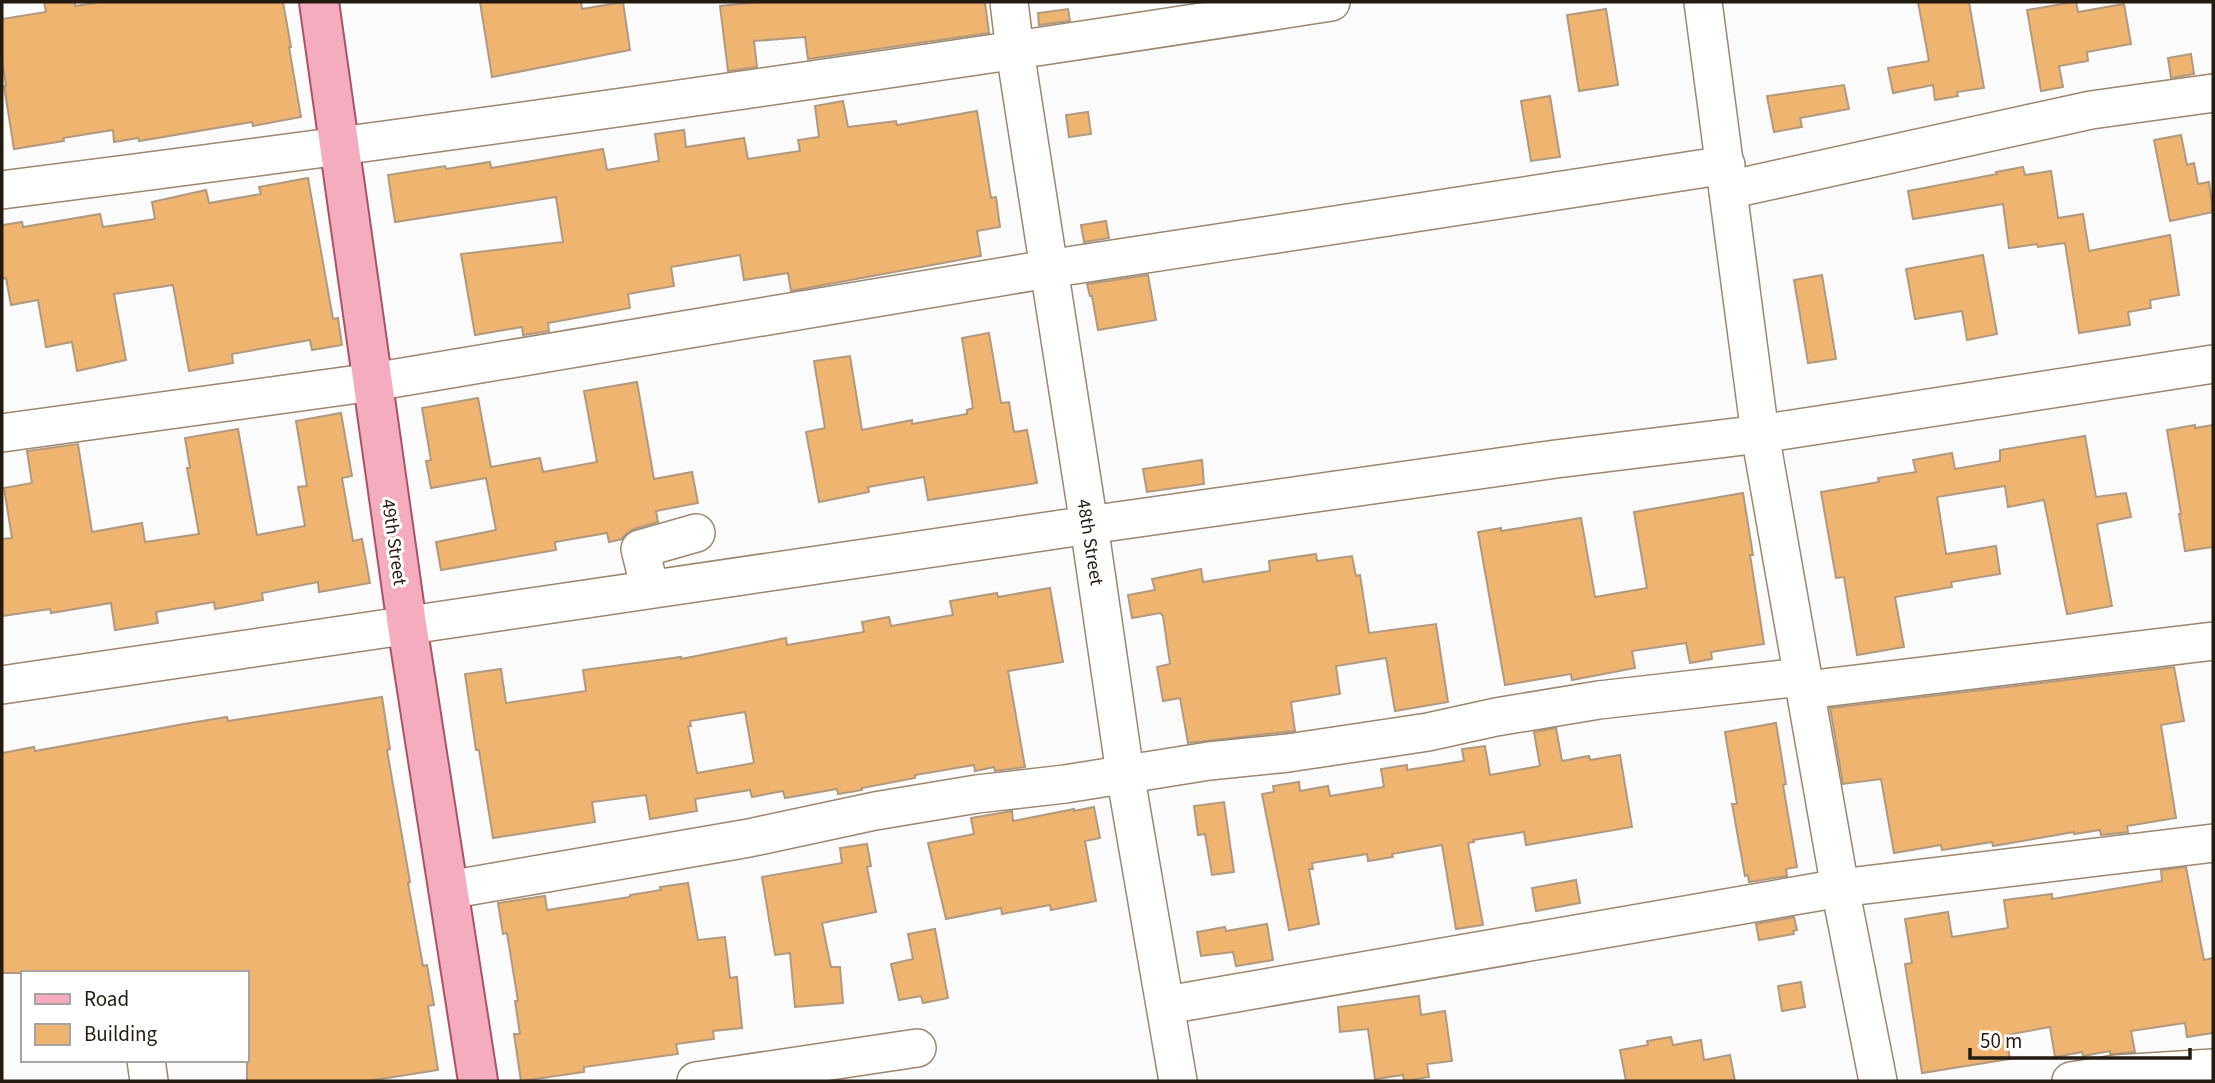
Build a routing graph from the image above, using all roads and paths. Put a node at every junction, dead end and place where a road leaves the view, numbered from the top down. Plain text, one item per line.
1 (319, 2) edge
2 (1009, 2) edge
3 (1331, 2) edge
4 (1703, 2) edge
5 (1015, 51) junction
6 (2213, 93) edge
7 (340, 147) junction
8 (1727, 177) junction
9 (2, 190) edge
10 (1048, 269) junction
11 (2213, 364) edge
12 (373, 382) junction
13 (2, 433) edge
14 (1760, 434) junction
15 (1089, 525) junction
16 (696, 533) dead end
17 (650, 589) junction
18 (407, 625) junction
19 (2213, 641) edge
20 (1804, 683) junction
21 (2, 685) edge
22 (1125, 773) junction
23 (2213, 843) edge
24 (1840, 888) junction
25 (448, 890) junction
26 (1167, 1005) junction
27 (917, 1048) dead end
28 (146, 1062) edge
29 (2213, 1068) edge
30 (149, 1081) edge
31 (478, 1081) edge
32 (696, 1081) edge
33 (1178, 1081) edge
34 (1878, 1081) edge
35 (2071, 1081) edge

1 - 7 main road, 49th Street
2 - 5 street, 48th Street
3 - 5 street
4 - 8 street
5 - 7 street
5 - 10 street, 48th Street
6 - 8 street
7 - 9 street
7 - 12 main road, 49th Street
8 - 10 street
8 - 14 street
10 - 12 street
10 - 15 street, 48th Street
11 - 14 street
12 - 13 street
12 - 18 main road, 49th Street
14 - 15 street
14 - 20 street
15 - 17 street
15 - 22 street, 48th Street
16 - 17 street
17 - 18 street
18 - 21 street
18 - 25 main road, 49th Street
19 - 20 street
20 - 22 street
20 - 24 street
22 - 25 street
22 - 26 street, 48th Street
23 - 24 street
24 - 26 street
24 - 34 street
25 - 31 main road, 49th Street
26 - 33 street, 48th Street
27 - 32 street
28 - 30 street
29 - 35 street

